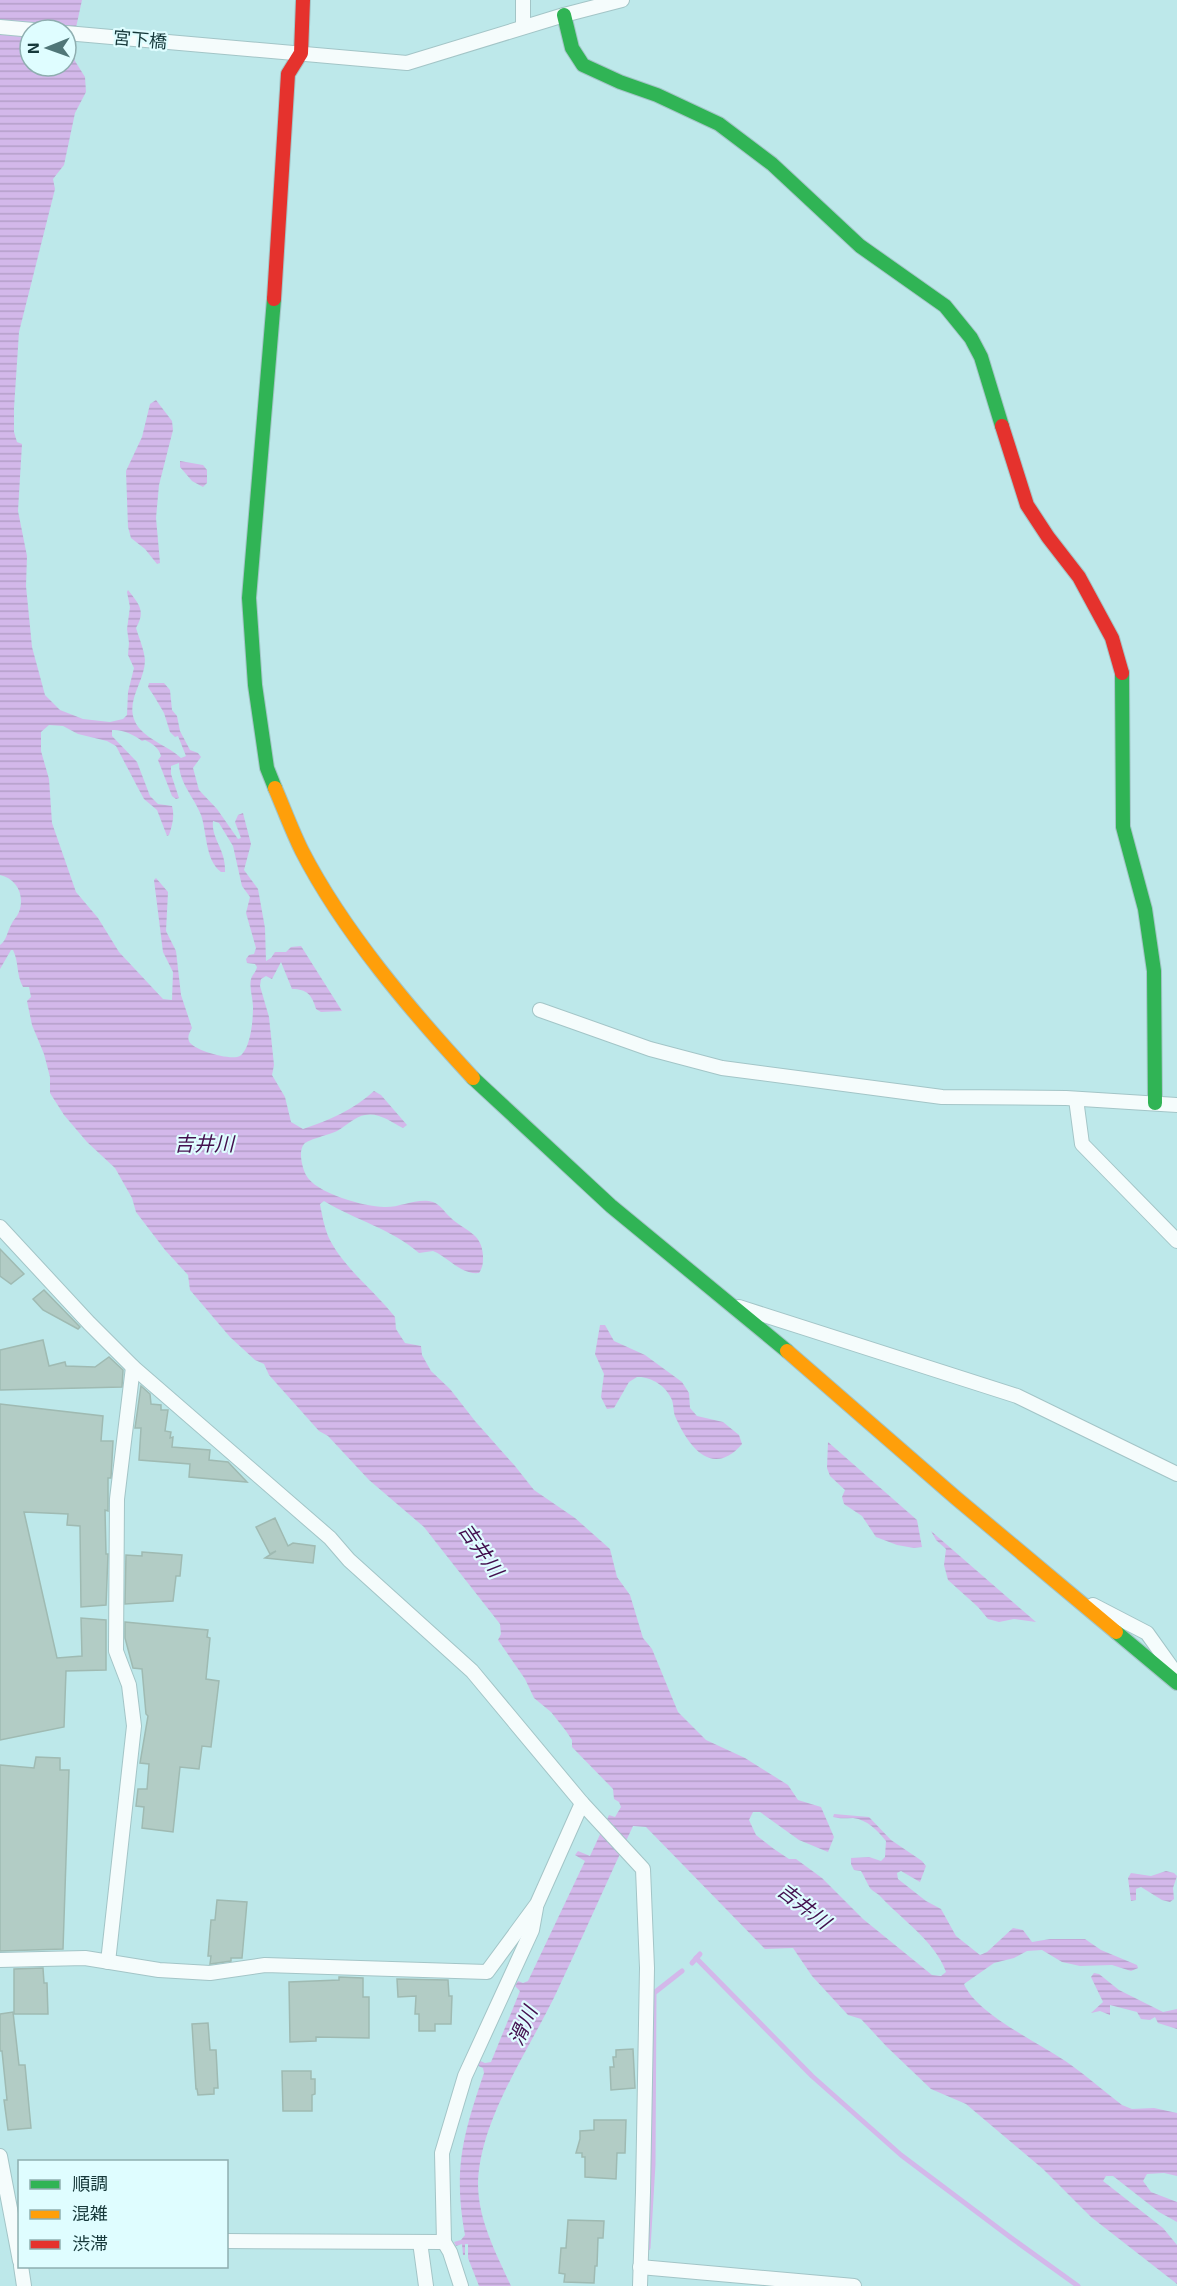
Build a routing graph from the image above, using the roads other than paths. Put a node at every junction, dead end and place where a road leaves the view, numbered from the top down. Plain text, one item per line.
1 (303, 0) edge
2 (523, 0) edge
3 (622, 0) edge
4 (564, 15) junction
5 (0, 27) edge
6 (523, 27) junction
7 (18, 29) edge
8 (78, 34) edge
9 (301, 53) junction
10 (540, 1010) dead end
11 (1076, 1099) junction
12 (1155, 1103) junction
13 (1177, 1105) edge
14 (0, 1227) edge
15 (1177, 1241) edge
16 (728, 1303) junction
17 (133, 1367) junction
18 (1177, 1474) edge
19 (1072, 1595) junction
20 (1177, 1675) edge
21 (1177, 1683) edge
22 (582, 1803) junction
23 (537, 1904) junction
24 (0, 1960) edge
25 (108, 1962) junction
26 (0, 2156) edge
27 (17, 2239) edge
28 (228, 2241) edge
29 (420, 2242) junction
30 (444, 2242) junction
31 (640, 2267) junction
32 (21, 2268) edge
33 (24, 2286) edge
34 (426, 2286) edge
35 (460, 2286) edge
36 (639, 2286) edge
37 (854, 2286) edge

1 - 9 street
2 - 6 street
3 - 4 street, 宮下橋
4 - 6 street, 宮下橋
4 - 12 street
5 - 7 street
6 - 9 street, 宮下橋
8 - 9 street, 宮下橋
9 - 16 street
10 - 11 street
11 - 12 street
11 - 15 street
12 - 13 street
14 - 17 street
16 - 18 street
16 - 19 street
17 - 22 street
17 - 25 street
19 - 20 street
19 - 21 street
22 - 23 street
22 - 31 street
23 - 25 street
23 - 30 street
24 - 25 street
26 - 27 street
28 - 29 street
29 - 30 street
29 - 34 street
30 - 35 street
31 - 36 street
31 - 37 street
32 - 33 street

